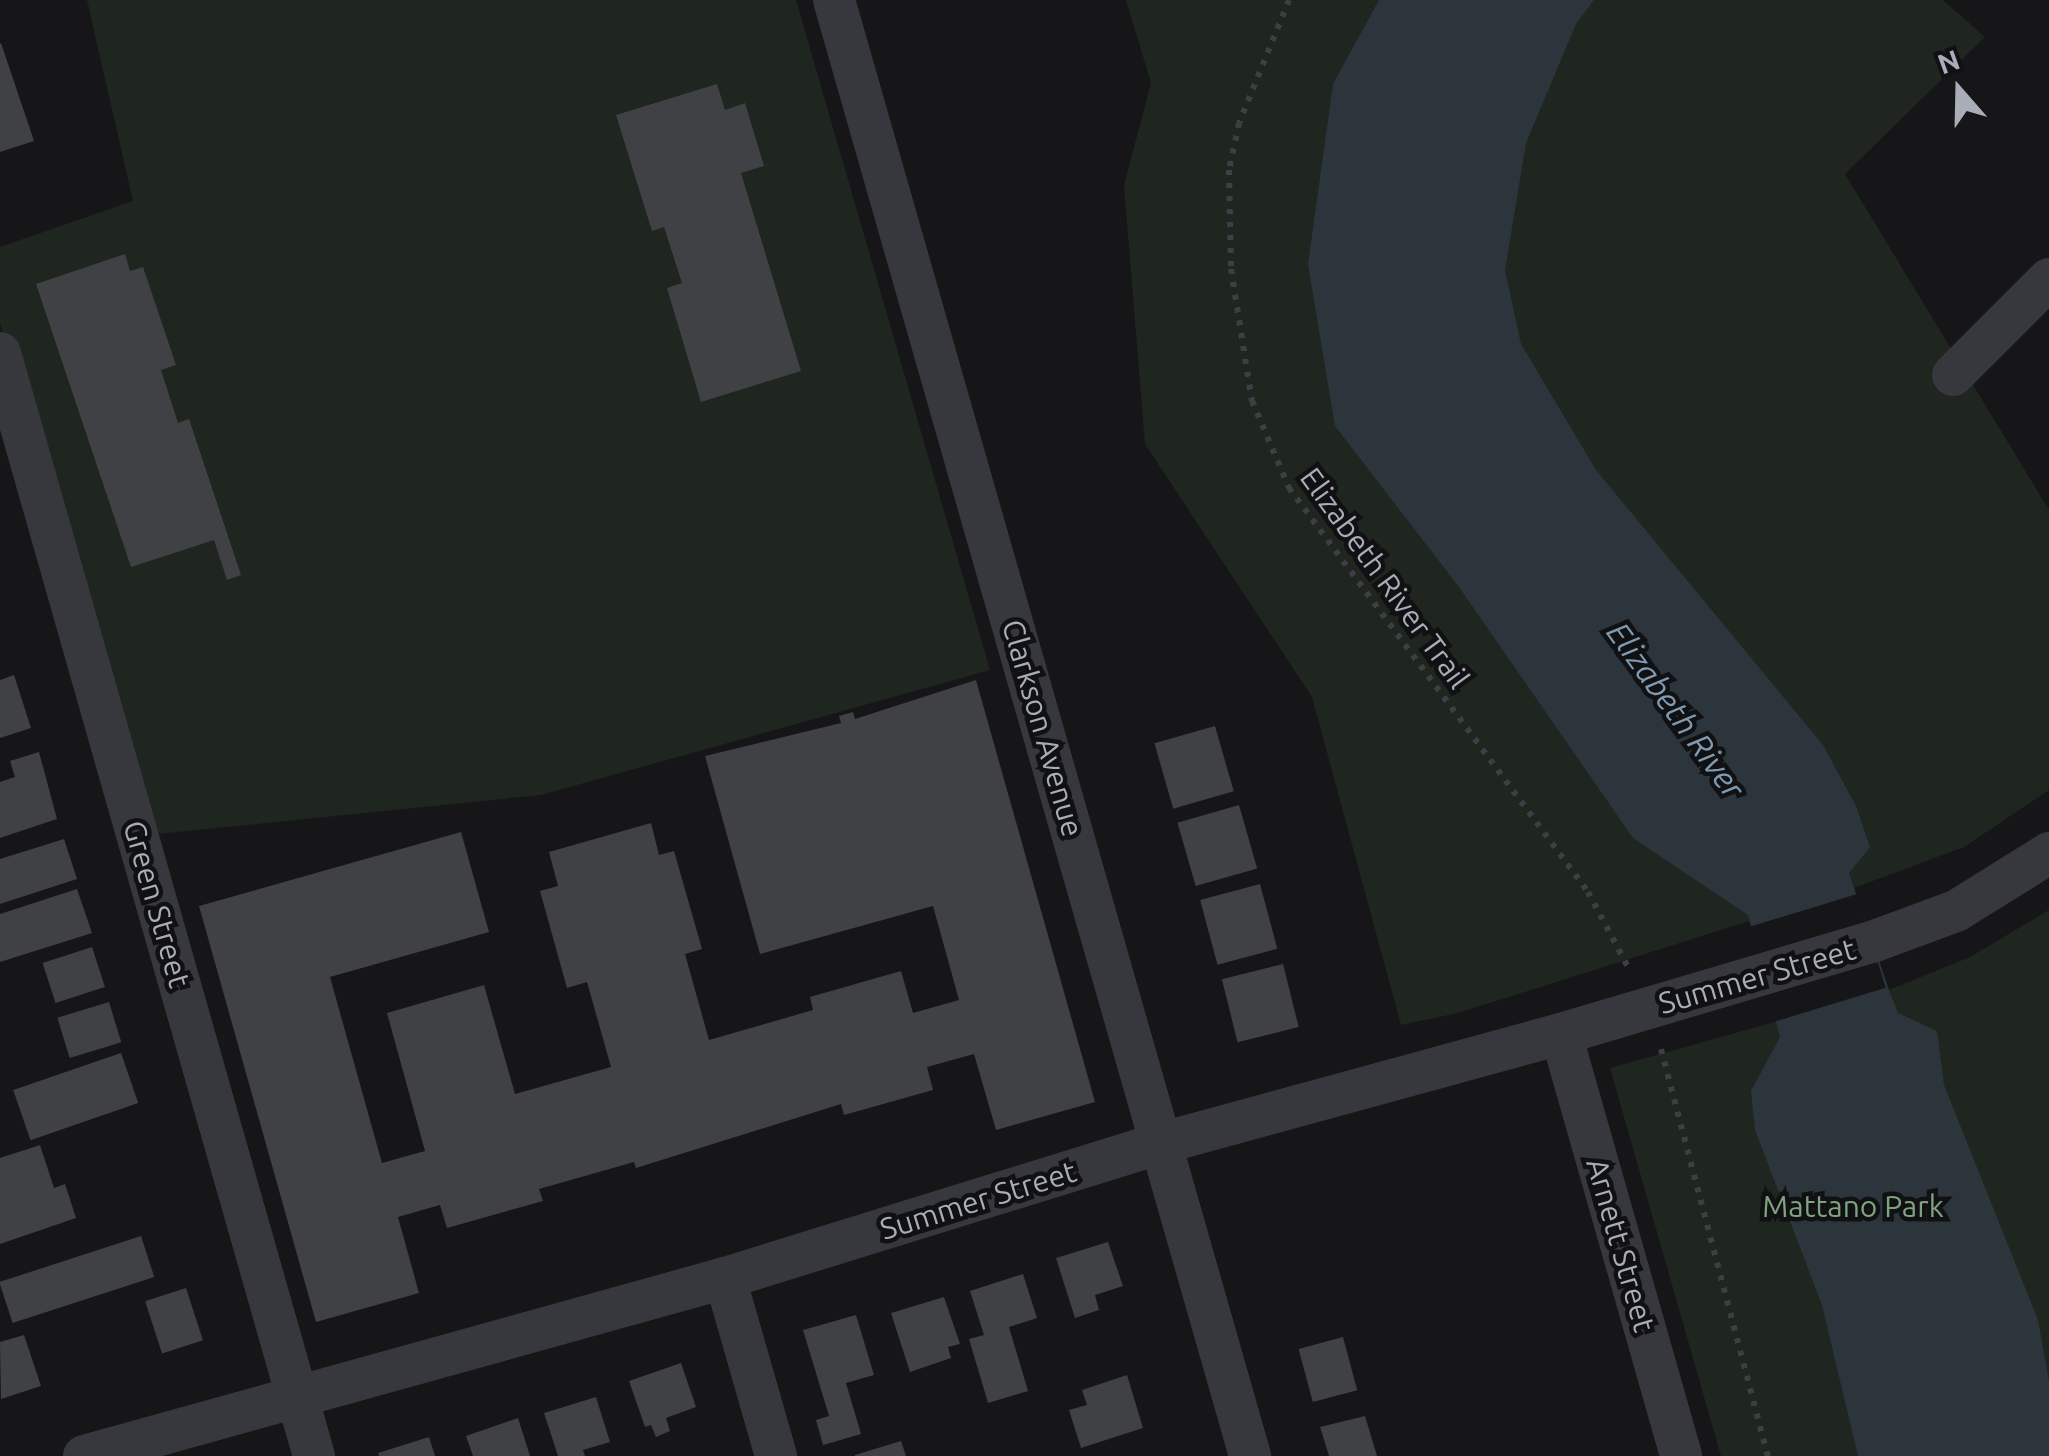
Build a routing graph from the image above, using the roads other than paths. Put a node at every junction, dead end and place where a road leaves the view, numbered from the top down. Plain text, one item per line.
1 (834, 0) edge
2 (2049, 280) edge
3 (0, 353) edge
4 (1954, 375) dead end
5 (2049, 853) edge
6 (1561, 1034) junction
7 (1162, 1143) junction
8 (725, 1278) junction
9 (296, 1394) junction
10 (84, 1456) edge
11 (314, 1456) edge
12 (776, 1456) edge
13 (1250, 1456) edge
14 (1681, 1456) edge

1 - 7 street, Clarkson Avenue
2 - 4 street
3 - 9 street, Green Street
5 - 6 street, Summer Street
6 - 7 street, Summer Street
6 - 14 street, Arnett Street
7 - 8 street, Summer Street
7 - 13 street, Clarkson Avenue
8 - 9 street, Summer Street
8 - 12 street
9 - 10 street, Summer Street
9 - 11 street, Green Street

